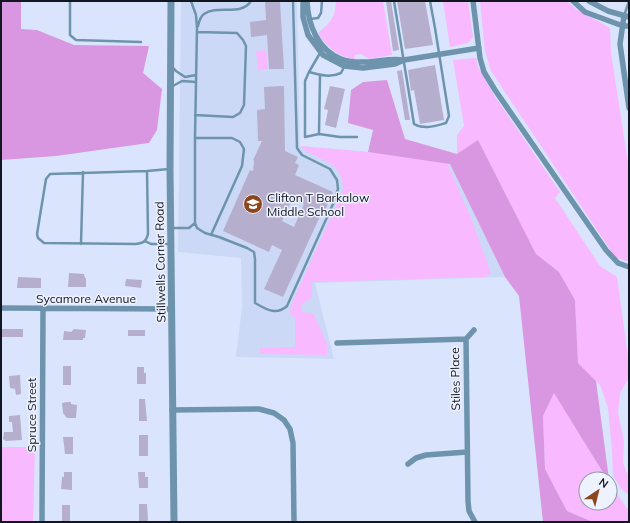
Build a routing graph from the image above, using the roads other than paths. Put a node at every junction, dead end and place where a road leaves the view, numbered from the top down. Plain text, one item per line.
1 (70, 1) edge
2 (171, 1) edge
3 (191, 1) edge
4 (251, 1) edge
5 (293, 1) edge
6 (303, 1) edge
7 (307, 1) edge
8 (322, 1) edge
9 (394, 1) edge
10 (430, 1) edge
11 (473, 1) edge
12 (573, 1) edge
13 (589, 1) edge
14 (629, 1) edge
15 (627, 16) edge
16 (307, 19) junction
17 (626, 26) edge
18 (197, 28) junction
19 (197, 32) junction
20 (141, 42) dead end
21 (479, 48) junction
22 (323, 50) junction
23 (439, 54) junction
24 (404, 60) junction
25 (171, 66) junction
26 (344, 66) junction
27 (308, 72) junction
28 (196, 75) junction
29 (320, 75) junction
30 (196, 82) junction
31 (171, 87) junction
32 (629, 108) edge
33 (195, 115) junction
34 (319, 134) junction
35 (357, 137) dead end
36 (195, 138) junction
37 (170, 169) junction
38 (147, 171) junction
39 (82, 172) junction
40 (195, 223) junction
41 (170, 228) junction
42 (211, 235) junction
43 (145, 241) junction
44 (81, 244) junction
45 (170, 244) junction
46 (629, 267) edge
47 (1, 308) edge
48 (43, 309) junction
49 (171, 309) junction
50 (474, 330) dead end
51 (466, 339) junction
52 (338, 343) dead end
53 (172, 410) junction
54 (467, 452) junction
55 (408, 464) dead end
56 (42, 522) edge
57 (174, 522) edge
58 (294, 522) edge
59 (474, 522) edge

1 - 20 lane
2 - 25 street, Stillwells Corner Road
3 - 18 lane
4 - 18 lane
5 - 42 lane
6 - 16 street
7 - 16 street
8 - 16 lane
9 - 24 lane
10 - 23 lane
11 - 21 street
12 - 17 street
13 - 15 street
14 - 15 lane
15 - 17 street
16 - 22 street
17 - 32 street
18 - 19 lane
19 - 28 lane
19 - 33 lane
21 - 23 street
21 - 46 street
22 - 24 street
22 - 26 street
22 - 27 lane
23 - 24 street
23 - 24 lane
24 - 26 street
25 - 28 lane
25 - 31 street, Stillwells Corner Road
26 - 29 lane
27 - 29 lane
27 - 34 lane
28 - 30 lane
29 - 34 lane
30 - 31 lane
30 - 33 lane
31 - 37 street, Stillwells Corner Road
33 - 36 lane
34 - 35 lane
36 - 40 lane
36 - 42 lane
37 - 38 lane
37 - 41 street, Stillwells Corner Road
38 - 39 lane
38 - 43 lane
39 - 44 lane
39 - 44 lane
40 - 41 lane
40 - 42 lane
41 - 45 street, Stillwells Corner Road
43 - 44 lane
43 - 45 lane
45 - 49 street, Stillwells Corner Road
47 - 48 street, Sycamore Avenue
48 - 49 street, Sycamore Avenue
48 - 56 street, Spruce Street
49 - 53 street, Stillwells Corner Road
50 - 51 street
51 - 52 street, Stiles Place
51 - 54 street, Stiles Place
53 - 57 street, Stillwells Corner Road
53 - 58 street
54 - 55 street
54 - 59 street, Stiles Place

